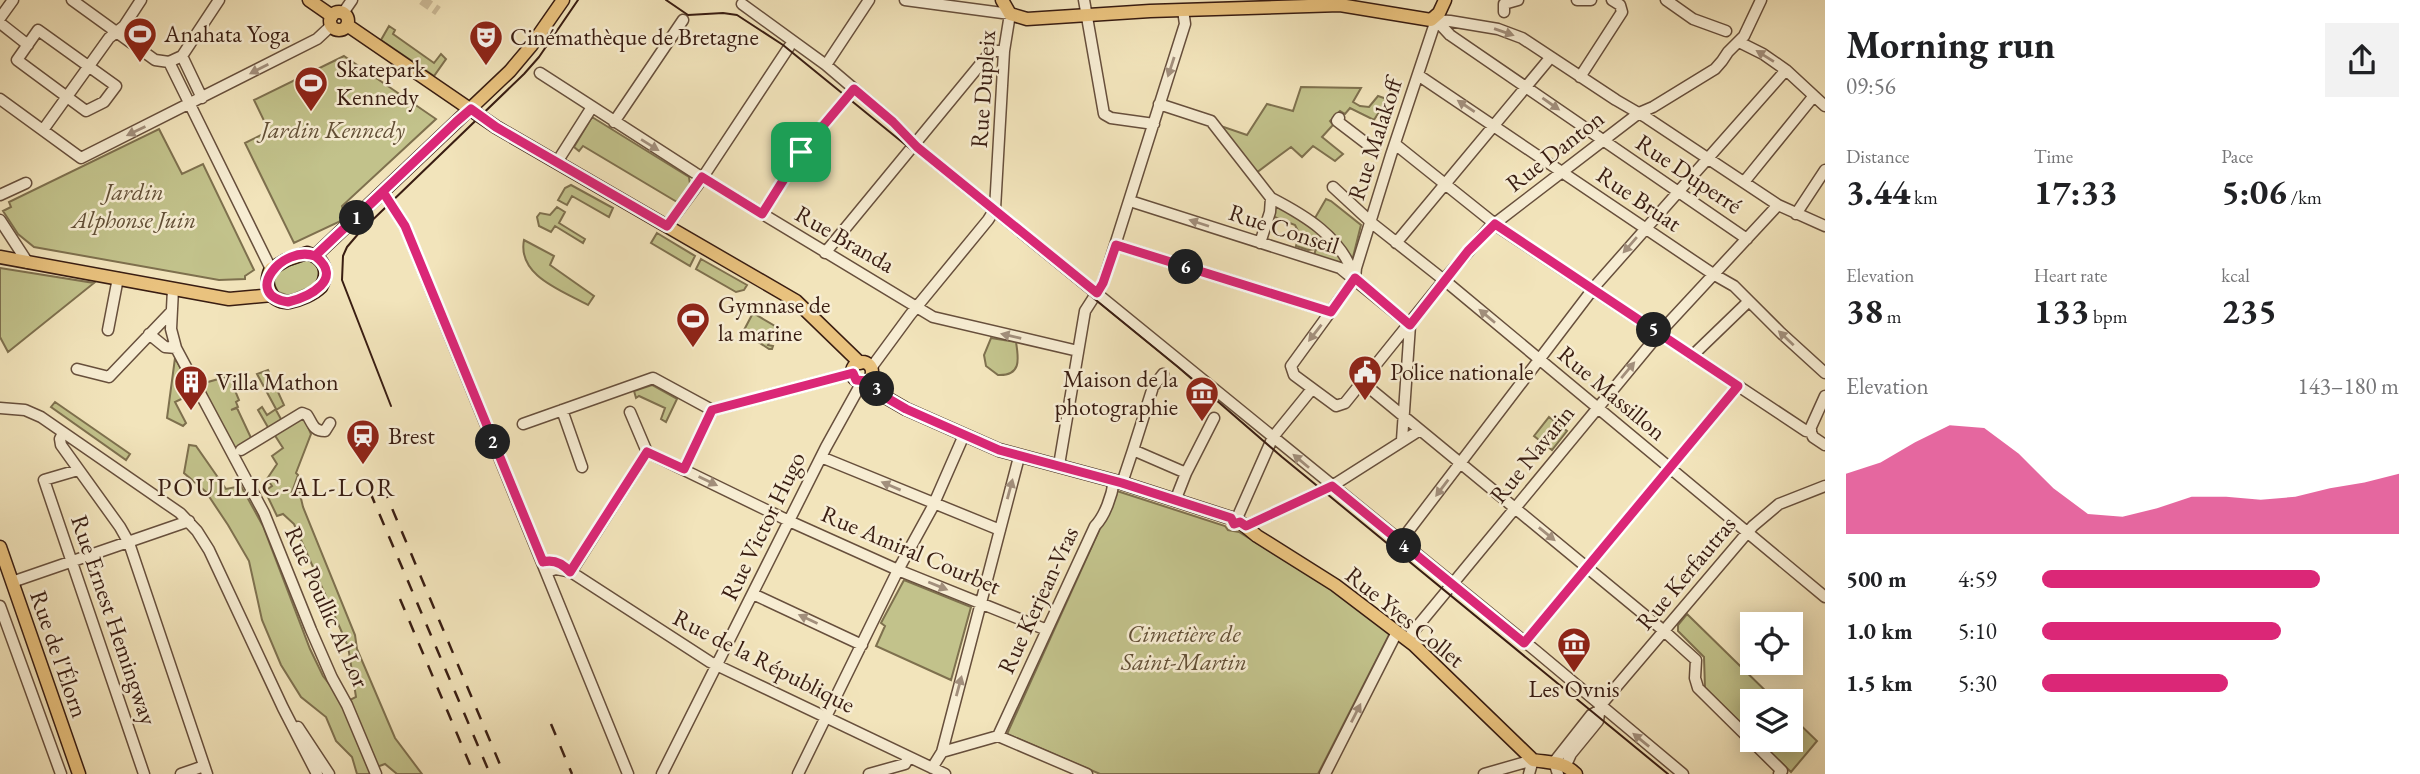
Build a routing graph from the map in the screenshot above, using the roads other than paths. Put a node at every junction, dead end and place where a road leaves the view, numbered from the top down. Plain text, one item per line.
1 (13, 0) edge
2 (72, 0) edge
3 (141, 0) edge
4 (219, 0) edge
5 (309, 0) edge
6 (352, 0) edge
7 (563, 0) edge
8 (869, 0) edge
9 (905, 0) edge
10 (1002, 0) edge
11 (1084, 0) edge
12 (1445, 0) edge
13 (1518, 0) edge
14 (1577, 0) edge
15 (1591, 0) edge
16 (1612, 0) edge
17 (1666, 0) edge
18 (1761, 0) edge
19 (1288, 3) edge
20 (742, 4) dead end
21 (1183, 10) junction
22 (1504, 12) dead end
23 (1436, 13) edge
24 (1010, 14) junction
25 (1088, 16) junction
26 (338, 20) junction
27 (683, 20) dead end
28 (0, 21) edge
29 (120, 29) junction
30 (1726, 31) dead end
31 (1739, 42) junction
32 (28, 45) junction
33 (789, 47) dead end
34 (1004, 51) junction
35 (182, 56) junction
36 (1550, 58) junction
37 (169, 62) junction
38 (826, 65) junction
39 (88, 67) junction
40 (1786, 70) junction
41 (540, 73) dead end
42 (1418, 75) junction
43 (1580, 77) junction
44 (1527, 87) junction
45 (854, 89) junction
46 (66, 97) junction
47 (1813, 97) junction
48 (0, 99) edge
49 (196, 104) junction
50 (1159, 104) junction
51 (1825, 106) edge
52 (592, 107) junction
53 (471, 109) junction
54 (1639, 113) junction
55 (1339, 118) dead end
56 (614, 122) junction
57 (1154, 124) junction
58 (1495, 127) junction
59 (43, 130) junction
60 (1602, 140) junction
61 (913, 144) junction
62 (1395, 144) junction
63 (1375, 150) dead end
64 (1708, 158) junction
65 (557, 162) junction
66 (1825, 170) edge
67 (1563, 172) junction
68 (702, 177) junction
69 (1744, 182) junction
70 (26, 183) dead end
71 (1446, 185) junction
72 (1333, 187) dead end
73 (383, 192) junction
74 (1678, 192) junction
75 (0, 195) edge
76 (1271, 198) junction
77 (1130, 201) junction
78 (1778, 205) junction
79 (995, 209) junction
80 (762, 214) junction
81 (1796, 214) junction
82 (0, 220) edge
83 (1371, 222) junction
84 (1495, 224) junction
85 (667, 226) junction
86 (1825, 226) edge
87 (1645, 228) junction
88 (1747, 239) junction
89 (1260, 243) junction
90 (1396, 243) junction
91 (1116, 245) junction
92 (825, 253) junction
93 (315, 256) junction
94 (0, 257) edge
95 (28, 262) junction
96 (269, 274) junction
97 (1713, 274) junction
98 (118, 278) junction
99 (1355, 278) junction
100 (1444, 281) junction
101 (173, 289) junction
102 (1592, 290) junction
103 (1097, 293) junction
104 (272, 295) junction
105 (218, 296) junction
106 (1749, 301) junction
107 (917, 307) junction
108 (171, 312) junction
109 (1331, 312) junction
110 (1410, 325) junction
111 (108, 330) dead end
112 (1660, 333) junction
113 (149, 334) junction
114 (176, 348) junction
115 (1078, 351) junction
116 (1692, 356) junction
117 (1539, 360) junction
118 (77, 369) dead end
119 (862, 372) junction
120 (1825, 373) edge
121 (1163, 374) dead end
122 (1362, 382) junction
123 (1738, 386) junction
124 (622, 388) junction
125 (1312, 389) junction
126 (1825, 396) edge
127 (1597, 407) junction
128 (0, 408) edge
129 (562, 410) junction
130 (712, 410) junction
131 (1214, 418) dead end
132 (1405, 418) junction
133 (330, 423) dead end
134 (523, 424) dead end
135 (1420, 430) junction
136 (1811, 432) junction
137 (63, 433) junction
138 (964, 435) junction
139 (1273, 437) junction
140 (1402, 440) junction
141 (1825, 444) edge
142 (241, 450) dead end
143 (1133, 450) junction
144 (647, 452) junction
145 (821, 457) junction
146 (1019, 457) junction
147 (1461, 463) junction
148 (1059, 465) junction
149 (582, 467) dead end
150 (1669, 467) junction
151 (684, 469) junction
152 (78, 470) junction
153 (1186, 473) junction
154 (1118, 482) junction
155 (1332, 486) junction
156 (1825, 486) edge
157 (1175, 501) junction
158 (934, 503) junction
159 (1515, 508) junction
160 (1239, 520) junction
161 (189, 521) junction
162 (789, 521) junction
163 (1000, 530) junction
164 (1748, 533) junction
165 (129, 542) junction
166 (1400, 542) junction
167 (0, 547) edge
168 (0, 559) edge
169 (71, 562) junction
170 (545, 567) junction
171 (1587, 567) junction
172 (898, 570) junction
173 (570, 572) junction
174 (12, 582) junction
175 (1452, 584) junction
176 (753, 594) junction
177 (1825, 597) edge
178 (981, 603) junction
179 (0, 606) edge
180 (1047, 631) junction
181 (1664, 631) junction
182 (1402, 636) junction
183 (1524, 643) junction
184 (862, 645) junction
185 (717, 666) junction
186 (283, 708) junction
187 (1599, 709) junction
188 (826, 717) junction
189 (998, 736) junction
190 (942, 752) junction
191 (1533, 760) junction
192 (907, 765) edge
193 (1559, 767) edge
194 (932, 768) junction
195 (206, 770) edge
196 (321, 771) edge
197 (61, 774) edge
198 (77, 774) edge
199 (144, 774) edge
200 (181, 774) edge
201 (304, 774) edge
202 (376, 774) edge
203 (628, 774) edge
204 (662, 774) edge
205 (798, 774) edge
206 (869, 774) edge
207 (944, 774) edge
208 (1087, 774) edge
209 (1325, 774) edge
210 (1484, 774) edge
211 (1529, 774) edge
212 (1576, 774) edge
213 (1683, 774) edge
214 (1779, 774) edge

1 - 28 street
2 - 29 street
3 - 29 street
4 - 35 street
5 - 26 main road
6 - 26 street
7 - 53 main road
8 - 38 street
9 - 24 street
10 - 24 main road
11 - 25 street
12 - 23 main road
13 - 22 street
14 - 15 street
16 - 43 street
17 - 30 street
18 - 31 street, Rue Danton
19 - 21 main road
19 - 23 main road
20 - 38 street
21 - 25 main road
21 -> 50 street
23 -> 36 street
23 - 42 street, Rue Malakoff
23 - 44 street, Rue Duperré
24 - 25 main road
24 - 34 street, Rue Dupleix
25 - 57 street
26 -> 49 street
26 - 53 main road
27 - 56 street
28 - 32 street
29 - 37 street
29 - 39 street
40 -> 31 street
31 - 54 street, Rue Danton
32 - 39 street
32 - 46 street
33 - 68 street
34 - 61 street
34 - 79 street, Rue Dupleix
35 - 37 street
35 - 49 street
36 - 43 street
36 - 44 street
37 - 49 street
38 - 45 street
39 - 46 street
39 - 46 street
40 - 47 street
40 - 64 street
41 - 52 street, Rue Branda
58 -> 42 street, Rue Bruat
42 - 62 street, Rue Malakoff
43 - 54 street
44 - 58 street
44 -> 60 street, Rue Duperré
45 - 61 street
45 - 80 street
46 - 59 street
47 - 51 street
47 - 69 street
48 - 59 street
49 -> 59 street
49 - 96 street
50 - 57 street
50 - 76 street
52 - 56 street, Rue Branda
52 - 65 street
53 - 65 main road
53 - 73 main road
54 - 60 street, Rue Danton
54 - 64 street
55 - 63 street
56 -> 68 street, Rue Branda
57 - 77 street
58 - 67 street, Rue Bruat
58 - 71 street
60 - 67 street, Rue Danton
60 - 74 street, Rue Duperré
61 - 79 street
61 - 92 street
62 - 71 street
62 - 83 street, Rue Malakoff
64 - 69 street
64 - 74 street
65 - 85 main road
66 - 81 street
67 - 84 street, Rue Danton
67 - 87 street, Rue Bruat
68 - 80 street, Rue Branda
68 - 85 street
69 - 78 street
70 - 75 street
71 - 84 street
71 - 90 street
72 - 83 street, Rue Massillon
73 - 93 main road
73 - 170 street
74 - 87 street
74 - 88 street, Rue Duperré
76 - 89 street
76 - 99 street
89 -> 77 street, Rue Conseil
77 - 91 street
78 - 81 street
78 - 88 street, Rue Navarin
79 - 103 street
79 - 107 street
80 - 92 street, Rue Branda
81 - 86 street
82 - 95 street
83 - 90 street, Rue Massillon
83 - 99 street, Rue Malakoff
84 - 100 street, Rue Danton
84 - 102 street
85 - 119 main road, Rue Yves Collet
87 - 97 street, Rue Bruat
87 -> 102 street
88 - 97 street, Rue Navarin
89 - 99 street, Rue Conseil
90 - 100 street, Rue Massillon
91 - 103 street
91 - 109 street
92 - 107 street, Rue Branda
93 - 96 main road
93 - 104 main road
94 - 95 main road
95 - 98 main road
96 - 104 main road
96 - 105 main road
97 - 106 street, Rue Bruat
97 - 112 street, Rue Navarin
98 - 101 main road
98 - 111 street
99 - 109 street, Rue Malakoff
99 - 110 street, Rue Conseil
100 - 110 street, Rue Danton
117 -> 100 street, Rue Massillon
101 - 105 main road
101 - 108 street, Rue Poullic Al Lor
102 - 112 street
102 - 117 street
103 - 115 street
103 - 139 street
104 - 105 main road
106 - 116 street
120 -> 106 street, Rue Bruat
115 -> 107 street, Rue Branda
107 - 119 street
108 - 113 street
108 - 114 street, Rue Poullic Al Lor
109 -> 125 street, Rue Malakoff
110 - 122 street, Rue Danton
110 - 132 street
112 - 116 street
127 -> 112 street, Rue Navarin
113 - 114 street
113 - 118 street
114 - 202 street, Rue Poullic Al Lor
115 - 148 street
116 - 123 street
117 - 127 street, Rue Massillon
117 - 147 street
119 - 130 street
119 - 138 main road, Rue Yves Collet
119 - 145 street, Rue Victor Hugo
121 - 143 street, Rue Kerjean-Vras
122 - 125 street, Rue Danton
122 - 132 street
123 - 136 street
123 - 150 street
124 - 129 street
124 - 130 street
124 - 144 street
125 - 139 street
126 - 136 street
127 - 150 street, Rue Massillon
127 - 159 street, Rue Navarin
128 - 137 street
129 - 134 street
129 - 149 street
130 - 151 street
131 - 153 street
132 - 135 street
132 - 140 street
133 - 142 street
135 - 140 street
135 - 147 street
136 - 141 street
137 - 152 street
137 - 161 street
138 - 146 main road, Rue Yves Collet
138 - 158 street
155 -> 139 street
139 - 160 street
140 - 155 street
143 - 153 street
143 - 154 street, Rue Kerjean-Vras
144 - 151 street, Rue Amiral Courbet
144 - 173 street
158 -> 145 street
145 - 162 street, Rue Victor Hugo
146 - 148 main road, Rue Yves Collet
163 -> 146 street
147 - 159 street
147 -> 166 street
148 - 154 main road, Rue Yves Collet
150 - 164 street, Rue Massillon
150 - 171 street
151 -> 162 street, Rue Amiral Courbet
152 - 165 street
152 - 169 street, Rue Ernest Hemingway
153 - 157 street
154 - 157 main road, Rue Yves Collet
154 - 180 street, Rue Kerjean-Vras
155 - 160 street
155 - 166 street
156 - 164 street, Rue Kerfautras
157 - 160 main road, Rue Yves Collet
158 - 163 street
158 - 172 street
159 -> 171 street
159 - 175 street, Rue Navarin
160 - 182 main road, Rue Yves Collet
161 - 165 street
161 - 186 street
162 - 172 street, Rue Amiral Courbet
162 - 176 street, Rue Victor Hugo
163 - 178 street
164 - 177 street, Rue Massillon
164 - 181 street, Rue Kerfautras
165 - 169 street
165 - 195 street
166 - 175 street
167 - 174 main road, Rue de l'Élorn
168 - 198 main road, Rue de l'Élorn
169 - 174 street
169 - 199 street, Rue Ernest Hemingway
170 - 173 street
170 - 203 street
171 - 181 street
171 - 183 street
172 -> 178 street, Rue Amiral Courbet
172 - 184 street
173 - 185 street, Rue de la République
174 - 198 main road, Rue de l'Élorn
175 - 182 street, Rue Navarin
175 - 183 street
184 -> 176 street
176 - 185 street, Rue Victor Hugo
178 - 180 street, Rue Amiral Courbet
190 -> 178 street
179 - 197 street, Rue de l'Élorn
180 - 189 street, Rue Kerjean-Vras
181 - 187 street, Rue Kerfautras
181 - 214 street
182 - 191 main road, Rue Yves Collet
209 -> 182 street, Rue Navarin
183 - 187 street
184 - 188 street
185 - 188 street, Rue de la République
185 - 204 street, Rue Victor Hugo
186 - 196 street
186 - 196 street
187 - 193 street, Rue Kerfautras
213 -> 187 street
188 - 192 street, Rue de la République
188 - 205 street
189 - 190 street
189 - 208 street
190 - 194 street
191 - 193 main road
191 - 210 street
191 - 211 street
192 - 194 street, Rue de la République
192 - 206 street
193 - 212 main road
194 - 207 street, Rue de la République
195 - 200 street
196 - 201 street

